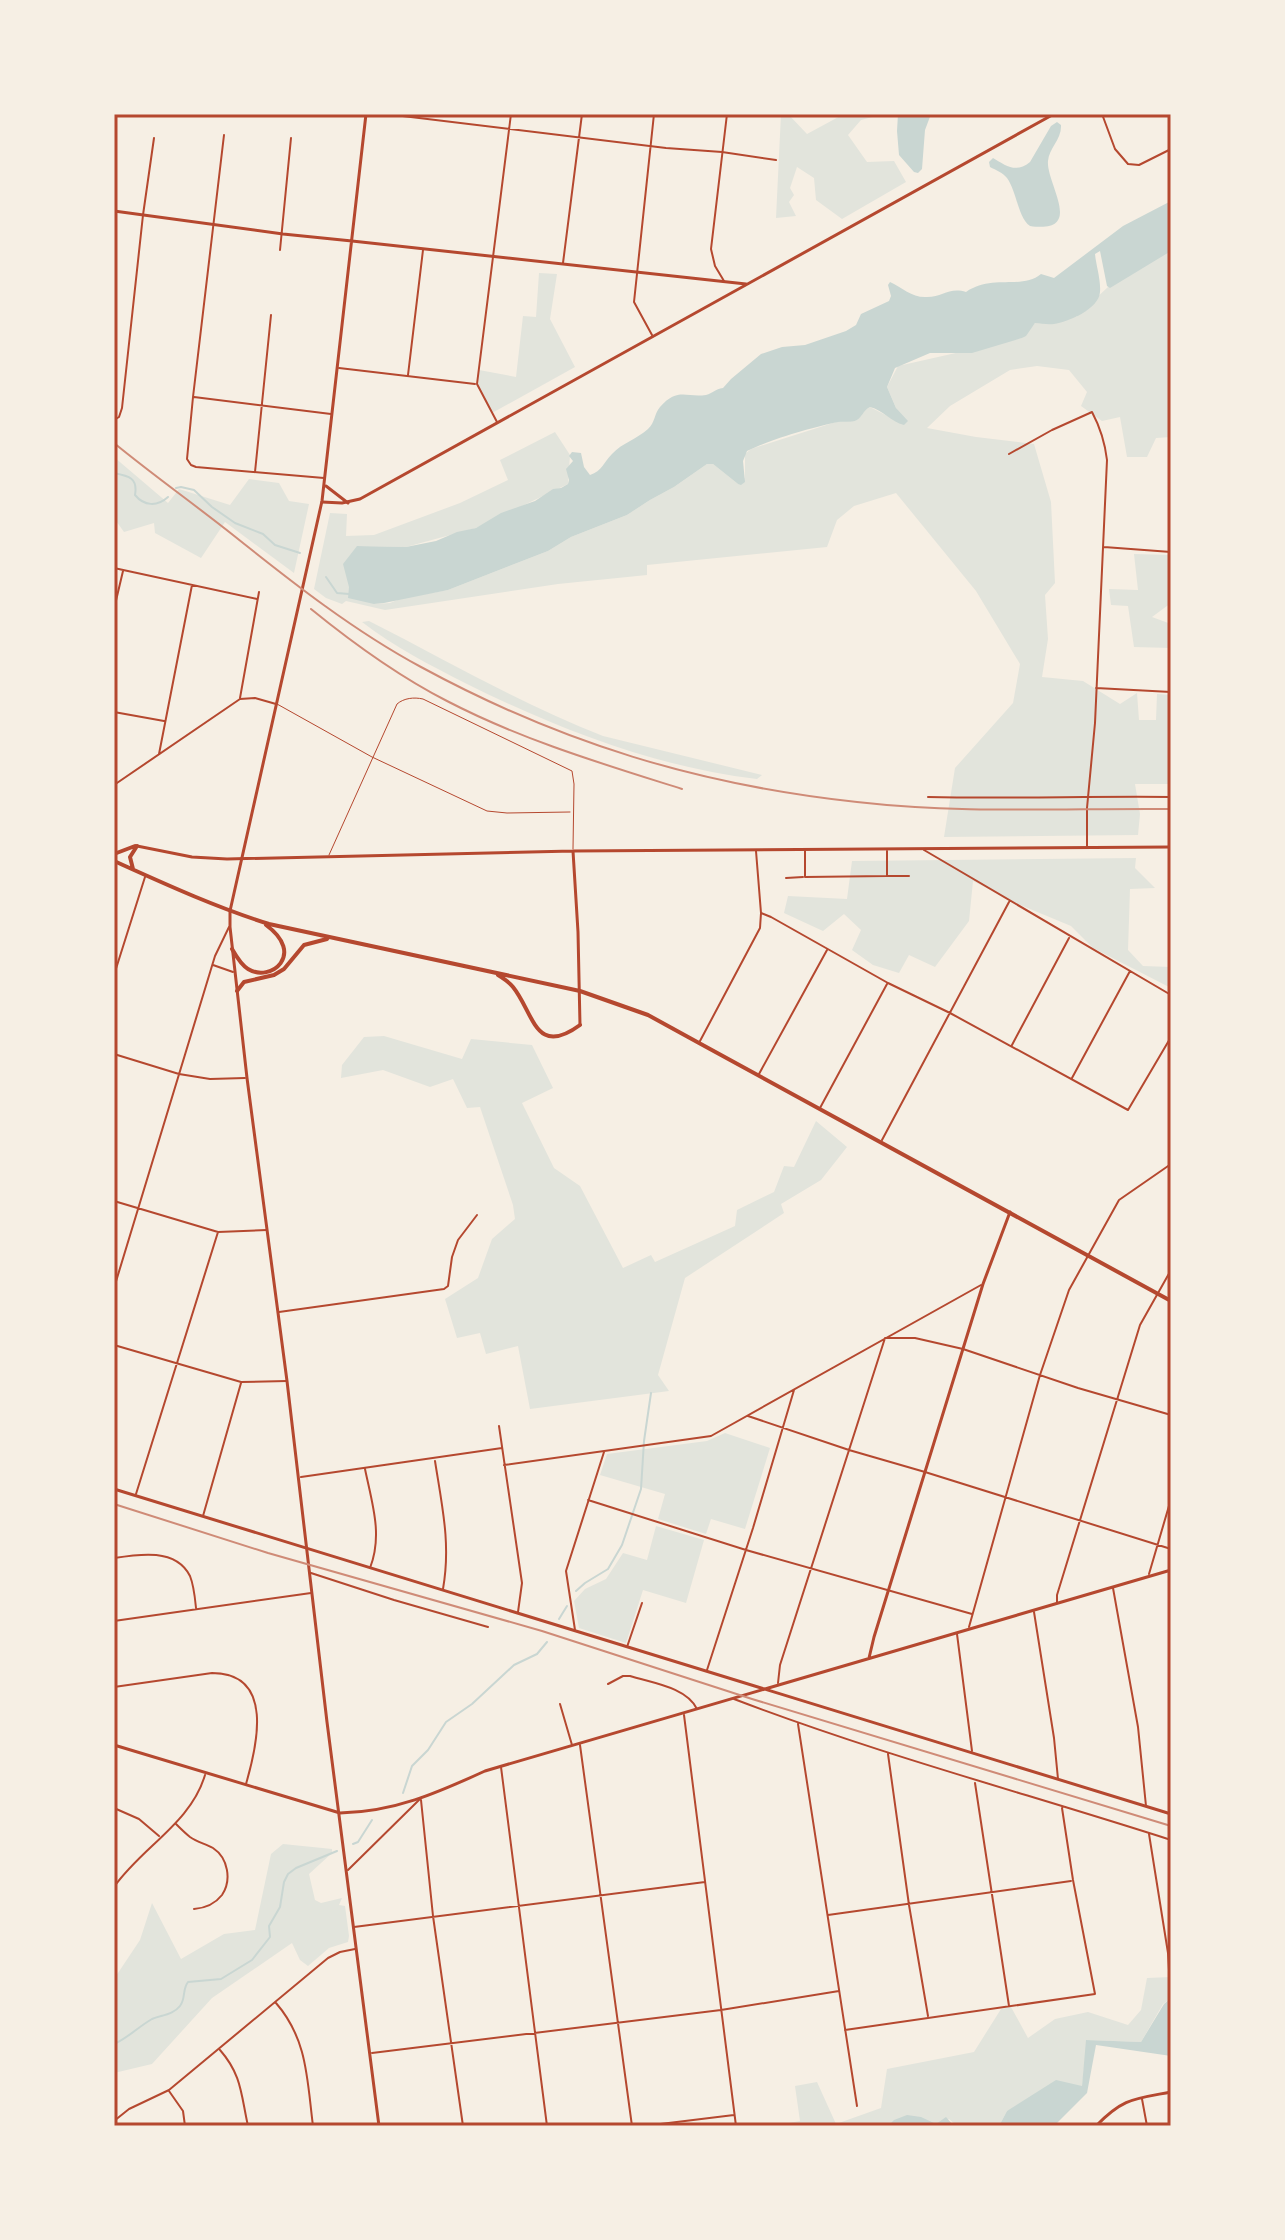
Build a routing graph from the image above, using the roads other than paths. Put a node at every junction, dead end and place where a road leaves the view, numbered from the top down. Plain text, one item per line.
1 (366, 114) edge
2 (386, 114) edge
3 (438, 114) edge
4 (511, 114) edge
5 (582, 114) edge
6 (654, 114) edge
7 (727, 114) edge
8 (1054, 114) edge
9 (1102, 114) edge
10 (437, 120) junction
11 (509, 129) junction
12 (224, 135) dead end
13 (580, 137) junction
14 (154, 138) dead end
15 (291, 138) dead end
16 (650, 146) junction
17 (1171, 149) edge
18 (722, 152) junction
19 (776, 160) dead end
20 (114, 211) edge
21 (143, 215) junction
22 (213, 225) junction
23 (283, 234) junction
24 (352, 241) junction
25 (423, 249) junction
26 (280, 250) dead end
27 (494, 255) junction
28 (563, 263) junction
29 (635, 272) junction
30 (725, 282) junction
31 (746, 284) junction
32 (271, 315) dead end
33 (653, 336) junction
34 (337, 368) junction
35 (408, 376) junction
36 (477, 384) junction
37 (193, 397) junction
38 (261, 406) junction
39 (331, 414) junction
40 (114, 420) edge
41 (497, 423) junction
42 (1009, 454) dead end
43 (255, 473) junction
44 (325, 478) junction
45 (324, 485) junction
46 (322, 501) junction
47 (348, 503) junction
48 (1102, 547) junction
49 (1171, 552) edge
50 (114, 568) edge
51 (123, 570) junction
52 (192, 585) junction
53 (259, 592) dead end
54 (257, 599) junction
55 (114, 606) edge
56 (1096, 688) junction
57 (1171, 692) edge
58 (240, 699) junction
59 (277, 704) junction
60 (114, 712) edge
61 (164, 721) junction
62 (159, 755) junction
63 (372, 757) junction
64 (114, 785) edge
65 (1088, 796) junction
66 (928, 797) dead end
67 (1171, 797) edge
68 (573, 812) junction
69 (137, 846) junction
70 (1170, 847) edge
71 (1087, 848) junction
72 (887, 849) junction
73 (923, 849) junction
74 (805, 850) junction
75 (573, 851) junction
76 (756, 851) junction
77 (114, 854) edge
78 (329, 855) junction
79 (241, 858) junction
80 (114, 861) edge
81 (133, 869) junction
82 (145, 875) junction
83 (887, 876) junction
84 (909, 876) dead end
85 (805, 877) junction
86 (786, 878) dead end
87 (1009, 901) junction
88 (1171, 909) edge
89 (230, 911) junction
90 (761, 913) junction
91 (261, 921) junction
92 (230, 927) junction
93 (1070, 937) junction
94 (331, 938) junction
95 (827, 948) junction
96 (232, 949) junction
97 (213, 965) junction
98 (1130, 971) junction
99 (235, 972) junction
100 (496, 973) junction
101 (114, 975) edge
102 (888, 983) junction
103 (237, 991) junction
104 (580, 991) junction
105 (1171, 995) edge
106 (950, 1013) junction
107 (580, 1025) joint
108 (1171, 1037) edge
109 (699, 1043) junction
110 (1011, 1046) junction
111 (114, 1054) edge
112 (179, 1074) junction
113 (759, 1076) junction
114 (247, 1078) junction
115 (1071, 1079) junction
116 (819, 1109) junction
117 (881, 1142) junction
118 (1171, 1164) edge
119 (114, 1201) edge
120 (138, 1209) junction
121 (1010, 1212) junction
122 (477, 1215) dead end
123 (267, 1230) junction
124 (218, 1232) junction
125 (1087, 1254) junction
126 (1171, 1270) edge
127 (983, 1284) junction
128 (114, 1288) edge
129 (1158, 1294) junction
130 (1171, 1301) edge
131 (278, 1312) junction
132 (885, 1338) junction
133 (114, 1345) edge
134 (963, 1349) junction
135 (176, 1364) junction
136 (1040, 1375) junction
137 (287, 1381) junction
138 (241, 1382) junction
139 (794, 1389) junction
140 (1117, 1399) junction
141 (1171, 1415) edge
142 (747, 1416) junction
143 (499, 1426) dead end
144 (782, 1428) junction
145 (502, 1448) junction
146 (849, 1450) junction
147 (604, 1451) junction
148 (435, 1459) junction
149 (504, 1465) junction
150 (365, 1468) junction
151 (925, 1472) junction
152 (298, 1477) junction
153 (114, 1489) edge
154 (135, 1496) junction
155 (1005, 1496) junction
156 (1171, 1499) edge
157 (588, 1500) junction
158 (203, 1517) junction
159 (1080, 1520) junction
160 (1157, 1544) junction
161 (307, 1549) junction
162 (1171, 1549) edge
163 (746, 1550) junction
164 (114, 1558) edge
165 (370, 1568) junction
166 (811, 1569) junction
167 (1171, 1570) edge
168 (309, 1573) junction
169 (1148, 1576) junction
170 (1112, 1587) junction
171 (443, 1590) junction
172 (889, 1592) junction
173 (312, 1593) junction
174 (642, 1603) dead end
175 (1057, 1603) junction
176 (196, 1609) junction
177 (1033, 1610) junction
178 (518, 1613) junction
179 (973, 1615) junction
180 (114, 1621) edge
181 (488, 1627) dead end
182 (575, 1630) junction
183 (969, 1630) junction
184 (957, 1633) junction
185 (627, 1647) junction
186 (869, 1659) junction
187 (707, 1671) junction
188 (743, 1682) junction
189 (608, 1684) dead end
190 (777, 1686) junction
191 (114, 1687) edge
192 (766, 1689) junction
193 (746, 1695) junction
194 (733, 1699) junction
195 (560, 1704) dead end
196 (698, 1710) junction
197 (684, 1714) junction
198 (798, 1723) junction
199 (580, 1744) junction
200 (114, 1745) edge
201 (572, 1746) junction
202 (888, 1753) junction
203 (973, 1753) junction
204 (501, 1766) junction
205 (205, 1773) junction
206 (1058, 1779) junction
207 (974, 1781) junction
208 (246, 1785) junction
209 (421, 1798) junction
210 (1146, 1806) junction
211 (1062, 1807) junction
212 (114, 1808) edge
213 (340, 1813) junction
214 (1171, 1814) edge
215 (175, 1823) junction
216 (1148, 1833) junction
217 (160, 1837) junction
218 (1171, 1840) edge
219 (347, 1871) junction
220 (1073, 1880) junction
221 (706, 1882) junction
222 (227, 1883) junction
223 (233, 1884) dead end
224 (114, 1887) edge
225 (991, 1893) junction
226 (600, 1896) junction
227 (909, 1905) junction
228 (518, 1907) junction
229 (194, 1909) dead end
230 (827, 1915) junction
231 (433, 1916) junction
232 (354, 1927) junction
233 (356, 1949) junction
234 (1169, 1970) edge
235 (839, 1991) junction
236 (276, 2002) junction
237 (1009, 2008) junction
238 (721, 2010) junction
239 (928, 2018) junction
240 (618, 2022) junction
241 (845, 2030) junction
242 (535, 2034) junction
243 (453, 2044) junction
244 (219, 2049) junction
245 (371, 2053) junction
246 (169, 2090) junction
247 (1171, 2092) edge
248 (1142, 2097) junction
249 (857, 2106) dead end
250 (735, 2115) junction
251 (114, 2121) edge
252 (185, 2126) edge
253 (248, 2126) edge
254 (313, 2126) edge
255 (379, 2126) edge
256 (463, 2126) edge
257 (547, 2126) edge
258 (632, 2126) edge
259 (644, 2126) edge
260 (736, 2126) edge
261 (1096, 2126) edge
262 (1147, 2126) edge

1 - 24 street
2 - 10 street
3 - 10 street
4 - 11 street
5 - 13 street
6 - 16 street
7 - 18 street
8 - 31 street
9 - 17 street
10 - 11 street
11 - 13 street
11 - 27 street
12 - 22 street
13 - 16 street
13 - 28 street
14 - 21 street
15 - 23 street
16 - 18 street
16 - 29 street
18 - 19 street
18 - 30 street
20 - 21 street
21 - 22 street
21 - 40 street
22 - 23 street
22 - 37 street
23 - 24 street
23 - 26 street
24 - 25 street
24 - 34 street
25 - 27 street
25 - 35 street
27 - 28 street
27 - 36 street
28 - 29 street
29 - 30 street
29 - 33 street
30 - 31 street
31 - 33 street
32 - 38 street
33 - 41 street
34 - 35 street
34 - 39 street
35 - 36 street
36 - 41 street
37 - 38 street
37 - 43 street
38 - 39 street
38 - 43 street
39 - 44 street
41 - 47 street
42 - 48 street
43 - 44 street
44 - 45 street
45 - 46 street
45 - 47 street
46 - 47 street
46 - 59 street
48 - 49 street
48 - 56 street
50 - 51 street
51 - 52 street
51 - 55 street
52 - 54 street
52 - 61 street
53 - 54 street
54 - 58 street
56 - 57 street
56 - 65 street
58 - 59 street
58 - 62 street
59 - 63 lane
59 - 79 street
60 - 61 street
61 - 62 street
62 - 64 street
63 - 68 lane
63 - 68 lane
63 - 78 lane
65 - 66 street
65 - 67 street
65 - 71 street
68 - 75 lane
69 - 77 highway
69 - 79 street
69 - 81 highway
70 - 71 street
70 - 88 street
71 - 73 street
72 - 73 street
72 - 74 street
72 - 83 street
73 - 87 street
74 - 76 street
74 - 85 street
75 - 76 street
75 - 78 street
75 - 104 street
76 - 90 street
78 - 79 street
79 - 89 street
80 - 81 highway
81 - 82 highway
82 - 89 highway
82 - 101 street
83 - 84 street
83 - 85 street
85 - 86 street
87 - 93 street
87 - 106 street
89 - 91 highway
89 - 92 street
90 - 95 street
90 - 109 street
91 - 94 highway
91 - 96 highway
92 - 96 street
92 - 97 street
93 - 98 street
93 - 110 street
94 - 100 highway
94 - 103 highway
95 - 102 street
95 - 113 street
96 - 99 street
97 - 99 street
97 - 112 street
98 - 105 street
98 - 115 street
99 - 103 street
100 - 104 highway
100 - 107 highway
102 - 106 street
102 - 116 street
103 - 114 street
104 - 107 street
104 - 109 highway
106 - 110 street
106 - 117 street
108 - 115 street
109 - 113 highway
110 - 115 street
111 - 112 street
112 - 114 street
112 - 120 street
113 - 116 highway
114 - 123 street
116 - 117 highway
117 - 121 highway
118 - 125 street
119 - 120 street
120 - 124 street
120 - 128 street
121 - 125 highway
121 - 127 street
122 - 131 street
123 - 124 street
123 - 131 street
124 - 135 street
125 - 129 highway
125 - 136 street
126 - 129 street
127 - 132 street
127 - 134 street
129 - 130 highway
129 - 140 street
131 - 137 street
132 - 134 street
132 - 139 street
132 - 146 street
133 - 135 street
134 - 136 street
134 - 151 street
135 - 138 street
135 - 154 street
136 - 140 street
136 - 155 street
137 - 138 street
137 - 152 street
138 - 158 street
139 - 142 street
139 - 144 street
140 - 141 street
140 - 159 street
142 - 144 street
142 - 147 street
143 - 145 street
144 - 146 street
144 - 163 street
145 - 148 street
145 - 149 street
146 - 151 street
146 - 166 street
147 - 149 street
147 - 157 street
148 - 150 street
148 - 171 street
149 - 178 street
150 - 152 street
150 - 165 street
151 - 155 street
151 - 172 street
152 - 161 street
153 - 154 street
154 - 158 street
155 - 159 street
155 - 179 street
156 - 160 street
157 - 163 street
157 - 182 street
158 - 161 street
159 - 160 street
159 - 175 street
160 - 162 street
160 - 169 street
161 - 165 street
161 - 168 street
163 - 166 street
163 - 187 street
164 - 176 street
165 - 171 street
166 - 172 street
166 - 190 street
167 - 169 street
168 - 173 street
168 - 181 street
169 - 170 street
170 - 175 street
170 - 210 street
171 - 178 street
172 - 179 street
172 - 186 street
173 - 176 street
173 - 213 street
174 - 185 street
175 - 177 street
176 - 180 street
177 - 183 street
177 - 206 street
178 - 182 street
179 - 183 street
182 - 185 street
183 - 184 street
184 - 186 street
184 - 203 street
185 - 187 street
186 - 190 street
187 - 188 street
188 - 192 street
188 - 193 street
189 - 196 street
190 - 192 street
191 - 208 street
192 - 193 street
192 - 203 street
193 - 194 street
194 - 196 street
194 - 198 street
195 - 201 street
196 - 197 street
197 - 199 street
197 - 221 street
198 - 202 street
198 - 230 street
199 - 201 street
199 - 226 street
200 - 205 street
201 - 204 street
202 - 207 street
202 - 227 street
203 - 206 street
204 - 209 street
204 - 228 street
205 - 208 street
205 - 215 street
206 - 210 street
207 - 211 street
207 - 225 street
208 - 213 street
209 - 213 street
209 - 219 street
209 - 231 street
210 - 214 street
211 - 216 street
211 - 220 street
212 - 217 street
213 - 219 street
215 - 217 street
215 - 222 street
216 - 218 street
216 - 234 street
217 - 224 street
219 - 232 street
220 - 225 street
220 - 237 street
221 - 226 street
221 - 238 street
222 - 223 street
222 - 229 street
225 - 227 street
225 - 237 street
226 - 228 street
226 - 240 street
227 - 230 street
227 - 239 street
228 - 231 street
228 - 242 street
230 - 235 street
231 - 232 street
231 - 243 street
232 - 233 street
233 - 236 street
233 - 245 street
235 - 238 street
235 - 241 street
236 - 244 street
236 - 254 street
237 - 239 street
238 - 240 street
238 - 250 street
239 - 241 street
240 - 242 street
240 - 258 street
241 - 249 street
242 - 243 street
242 - 257 street
243 - 245 street
243 - 256 street
244 - 246 street
244 - 253 street
245 - 255 street
246 - 251 street
246 - 252 street
247 - 248 street
248 - 261 street
248 - 262 street
250 - 259 street
250 - 260 street

